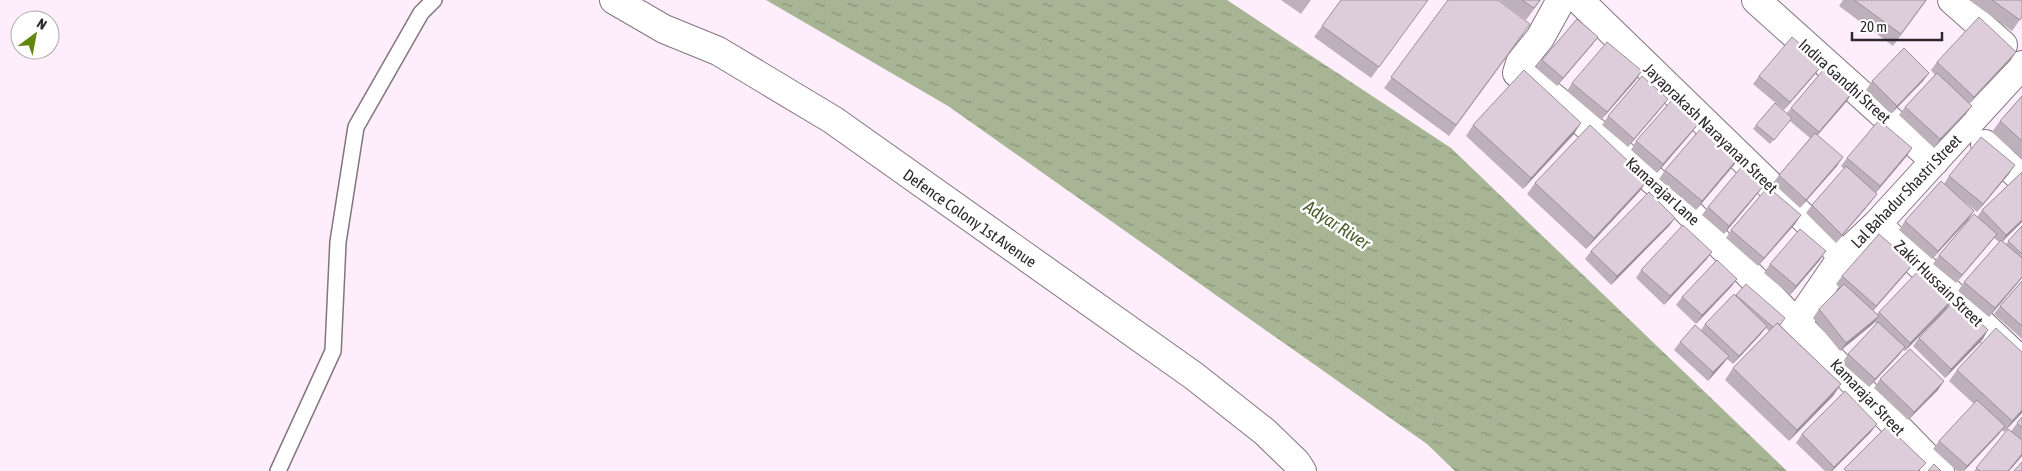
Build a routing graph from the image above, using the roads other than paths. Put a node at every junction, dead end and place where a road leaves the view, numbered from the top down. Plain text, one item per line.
1 (434, 0) edge
2 (614, 0) edge
3 (1561, 0) edge
4 (1578, 0) edge
5 (1756, 0) edge
6 (1952, 0) edge
7 (1518, 22) edge
8 (1540, 38) junction
9 (2022, 64) edge
10 (1967, 127) junction
11 (1934, 161) junction
12 (2022, 179) edge
13 (1877, 224) junction
14 (1843, 256) junction
15 (1797, 323) junction
16 (2022, 362) edge
17 (278, 471) edge
18 (1302, 471) edge
19 (1940, 471) edge

1 - 17 lane
2 - 18 street, Defence Colony 1st Avenue
3 - 8 street
4 - 14 street, Jayaprakash Narayanan Street
5 - 11 street, Indira Gandhi Street
6 - 9 street
7 - 8 street
8 - 15 street, Kamarajar Lane
9 - 10 street, Lal Bahadur Shastri Street
10 - 11 street, Lal Bahadur Shastri Street
10 - 12 street
11 - 13 street, Lal Bahadur Shastri Street
13 - 14 street, Lal Bahadur Shastri Street
13 - 16 street, Zakir Hussain Street
14 - 15 street, Lal Bahadur Shastri Street
15 - 19 street, Kamarajar Street

